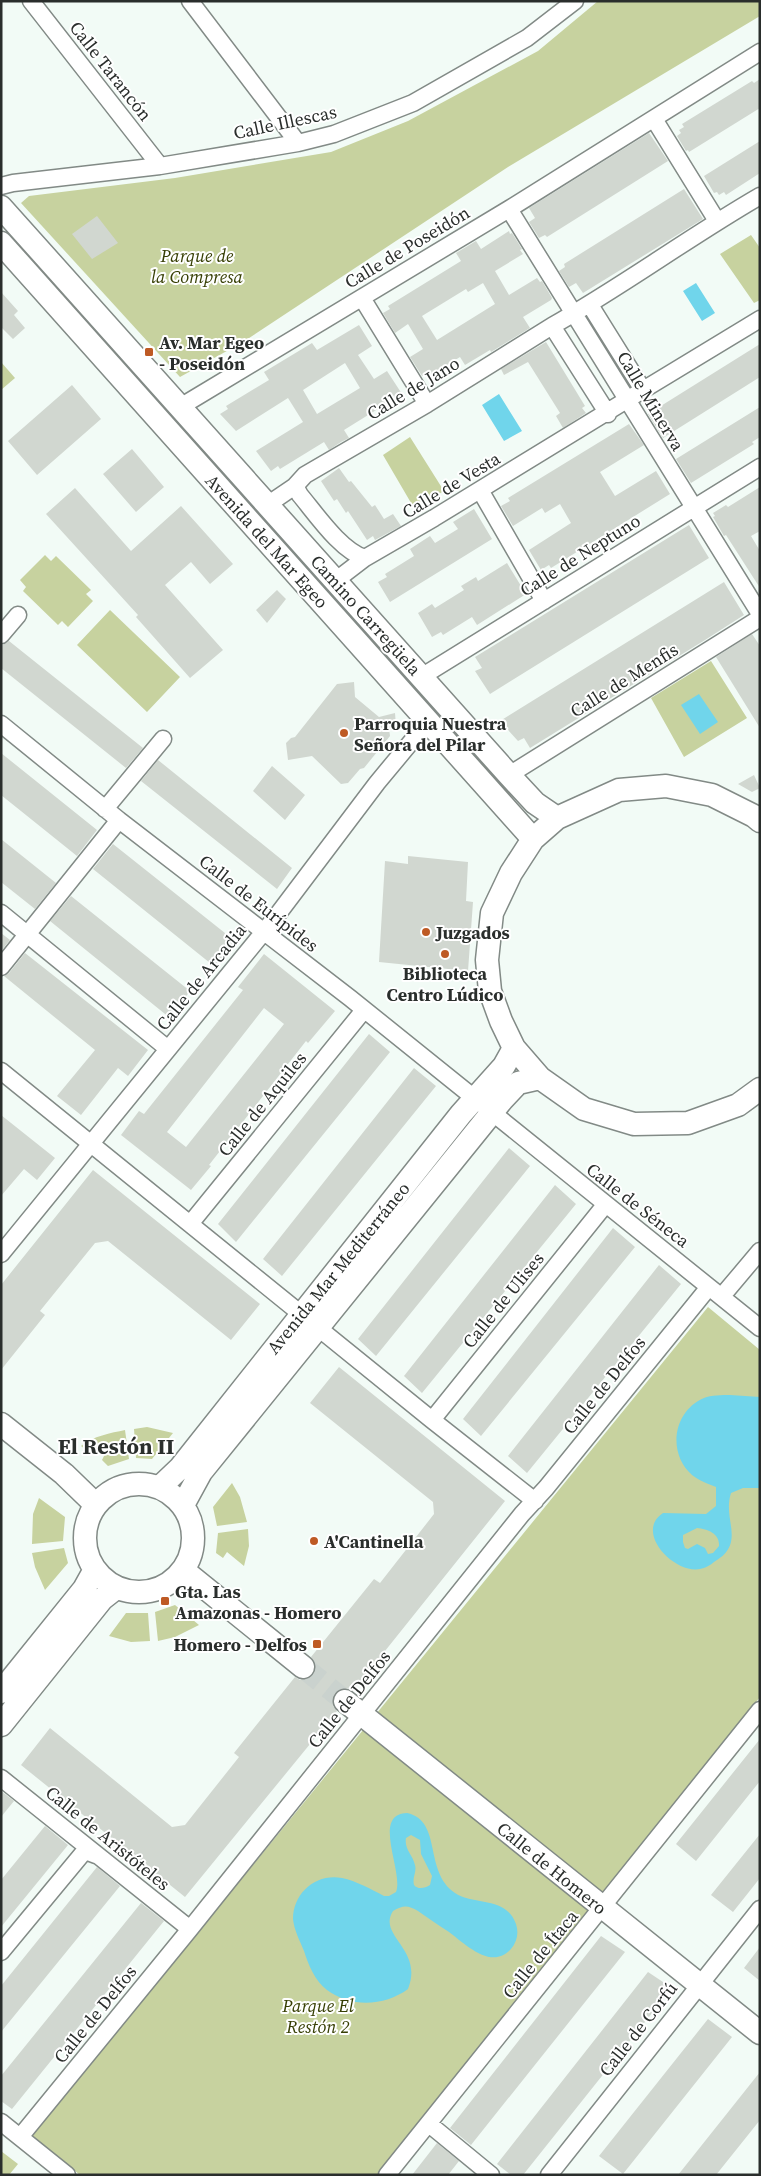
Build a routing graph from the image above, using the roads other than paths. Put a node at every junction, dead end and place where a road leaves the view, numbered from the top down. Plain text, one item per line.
1 (31, 1) edge
2 (190, 1) edge
3 (575, 1) edge
4 (760, 52) edge
5 (654, 119) junction
6 (298, 143) junction
7 (160, 166) junction
8 (1, 186) edge
9 (760, 196) edge
10 (1, 207) edge
11 (509, 209) junction
12 (717, 221) junction
13 (1, 243) edge
14 (362, 298) junction
15 (590, 305) junction
16 (574, 314) junction
17 (760, 319) edge
18 (552, 326) junction
19 (643, 390) junction
20 (628, 400) junction
21 (427, 404) junction
22 (180, 407) junction
23 (608, 414) junction
24 (760, 467) edge
25 (295, 486) junction
26 (480, 490) junction
27 (267, 505) junction
28 (693, 508) junction
29 (365, 558) junction
30 (335, 581) junction
31 (544, 601) junction
32 (760, 614) edge
33 (18, 615) dead end
34 (760, 618) edge
35 (1, 635) edge
36 (421, 677) junction
37 (1, 724) edge
38 (431, 725) junction
39 (163, 738) dead end
40 (509, 776) junction
41 (105, 809) junction
42 (558, 818) junction
43 (758, 818) edge
44 (119, 820) junction
45 (533, 839) junction
46 (1, 913) edge
47 (263, 931) junction
48 (28, 934) junction
49 (1, 967) edge
50 (364, 1010) junction
51 (514, 1048) junction
52 (168, 1049) junction
53 (1, 1071) edge
54 (540, 1078) junction
55 (760, 1089) edge
56 (474, 1099) junction
57 (760, 1102) edge
58 (738, 1106) junction
59 (491, 1113) junction
60 (91, 1143) junction
61 (605, 1205) junction
62 (190, 1224) junction
63 (760, 1251) edge
64 (1, 1254) edge
65 (715, 1291) junction
66 (310, 1320) junction
67 (760, 1328) edge
68 (432, 1420) junction
69 (1, 1424) edge
70 (160, 1487) junction
71 (535, 1501) junction
72 (95, 1504) junction
73 (183, 1505) junction
74 (183, 1570) junction
75 (94, 1571) junction
76 (116, 1588) junction
77 (303, 1667) tunnel mouth
78 (1, 1692) edge
79 (345, 1701) tunnel mouth
80 (760, 1710) edge
81 (362, 1715) junction
82 (1, 1725) edge
83 (1, 1778) edge
84 (96, 1855) junction
85 (602, 1908) junction
86 (760, 1909) edge
87 (190, 1929) junction
88 (1, 1952) edge
89 (698, 1984) junction
90 (760, 2033) edge
91 (1, 2122) edge
92 (429, 2124) junction
93 (20, 2137) junction
94 (67, 2175) edge
95 (387, 2175) edge
96 (491, 2175) edge
97 (549, 2175) edge

1 - 7 street, Calle Tarancón
2 - 6 street
3 - 6 street, Calle Illescas
4 - 5 street, Calle de Poseidón
5 - 11 street, Calle de Poseidón
5 - 12 street
6 - 7 street, Calle Illescas
7 - 8 street, Calle Illescas
9 - 12 street, Calle de Jano
10 - 22 street
11 - 14 street, Calle de Poseidón
11 - 16 street, Calle Minerva
12 - 15 street, Calle de Jano
13 - 38 street, Avenida del Mar Egeo
14 - 21 street
14 - 22 street, Calle de Poseidón
15 - 16 street, Calle de Jano
15 - 19 street
16 - 18 street, Calle de Jano
16 - 20 street, Calle Minerva
17 - 19 street, Calle de Vesta
18 - 21 street, Calle de Jano
18 - 23 street
19 - 20 street, Calle de Vesta
20 - 23 street, Calle de Vesta
20 - 28 street, Calle Minerva
21 - 25 street, Calle de Jano
22 - 27 street, Camino Carregüela
23 - 26 street, Calle de Vesta
24 - 28 street, Calle de Neptuno
25 - 27 street, Calle de Jano
25 - 29 street
26 - 29 street, Calle de Vesta
26 - 31 street
27 - 30 street, Camino Carregüela
28 - 31 street, Calle de Neptuno
28 - 32 street, Calle Minerva
29 - 30 street, Calle de Vesta
30 - 36 street, Camino Carregüela
31 - 36 street, Calle de Neptuno
33 - 35 street
34 - 40 street, Calle de Menfis
36 - 40 street, Camino Carregüela
37 - 41 street, Calle de Eurípides
38 - 45 street, Avenida del Mar Egeo
38 - 47 street, Calle de Arcadia
39 - 41 street
40 - 42 street, Camino Carregüela
41 - 44 street, Calle de Eurípides
42 - 43 street
42 - 45 street
44 - 47 street, Calle de Eurípides
44 - 48 street
45 - 51 street
46 - 48 street
47 - 50 street, Calle de Eurípides
47 - 52 street, Calle de Arcadia
48 - 49 street
48 - 52 street
50 - 56 street, Calle de Eurípides
50 - 62 street, Calle de Aquiles
51 - 54 street
51 - 56 street, Avenida Mar Mediterráneo
52 - 60 street, Calle de Arcadia
53 - 60 street
54 - 58 street
54 - 59 street, Avenida Mar Mediterráneo
55 - 58 street
56 - 59 street, Calle de Eurípides
56 - 66 street, Avenida Mar Mediterráneo
57 - 58 street
59 - 61 street, Calle de Séneca
59 - 66 street, Avenida Mar Mediterráneo
60 - 62 street
60 - 64 street, Calle de Arcadia
61 - 65 street, Calle de Séneca
61 - 68 street, Calle de Ulises
62 - 66 street
63 - 65 street, Calle de Delfos
65 - 67 street, Calle de Séneca
65 - 71 street, Calle de Delfos
66 - 68 street
66 - 70 street, Avenida Mar Mediterráneo
66 - 73 street, Avenida Mar Mediterráneo
68 - 71 street
69 - 72 street
70 - 72 street
70 - 73 street
71 - 81 street, Calle de Delfos
72 - 75 street
73 - 74 street
74 - 76 street
74 - 77 street
75 - 76 street
75 - 78 street
76 - 82 street
79 - 81 street, Calle de Homero
80 - 85 street, Calle de Ítaca
81 - 85 street, Calle de Homero
81 - 87 street, Calle de Delfos
83 - 84 street, Calle de Aristóteles
84 - 87 street, Calle de Aristóteles
84 - 88 street
85 - 89 street, Calle de Homero
85 - 92 street, Calle de Ítaca
86 - 89 street, Calle de Corfú
87 - 93 street, Calle de Delfos
89 - 90 street, Calle de Homero
89 - 97 street, Calle de Corfú
91 - 93 street
92 - 95 street, Calle de Ítaca
92 - 96 street
93 - 94 street

